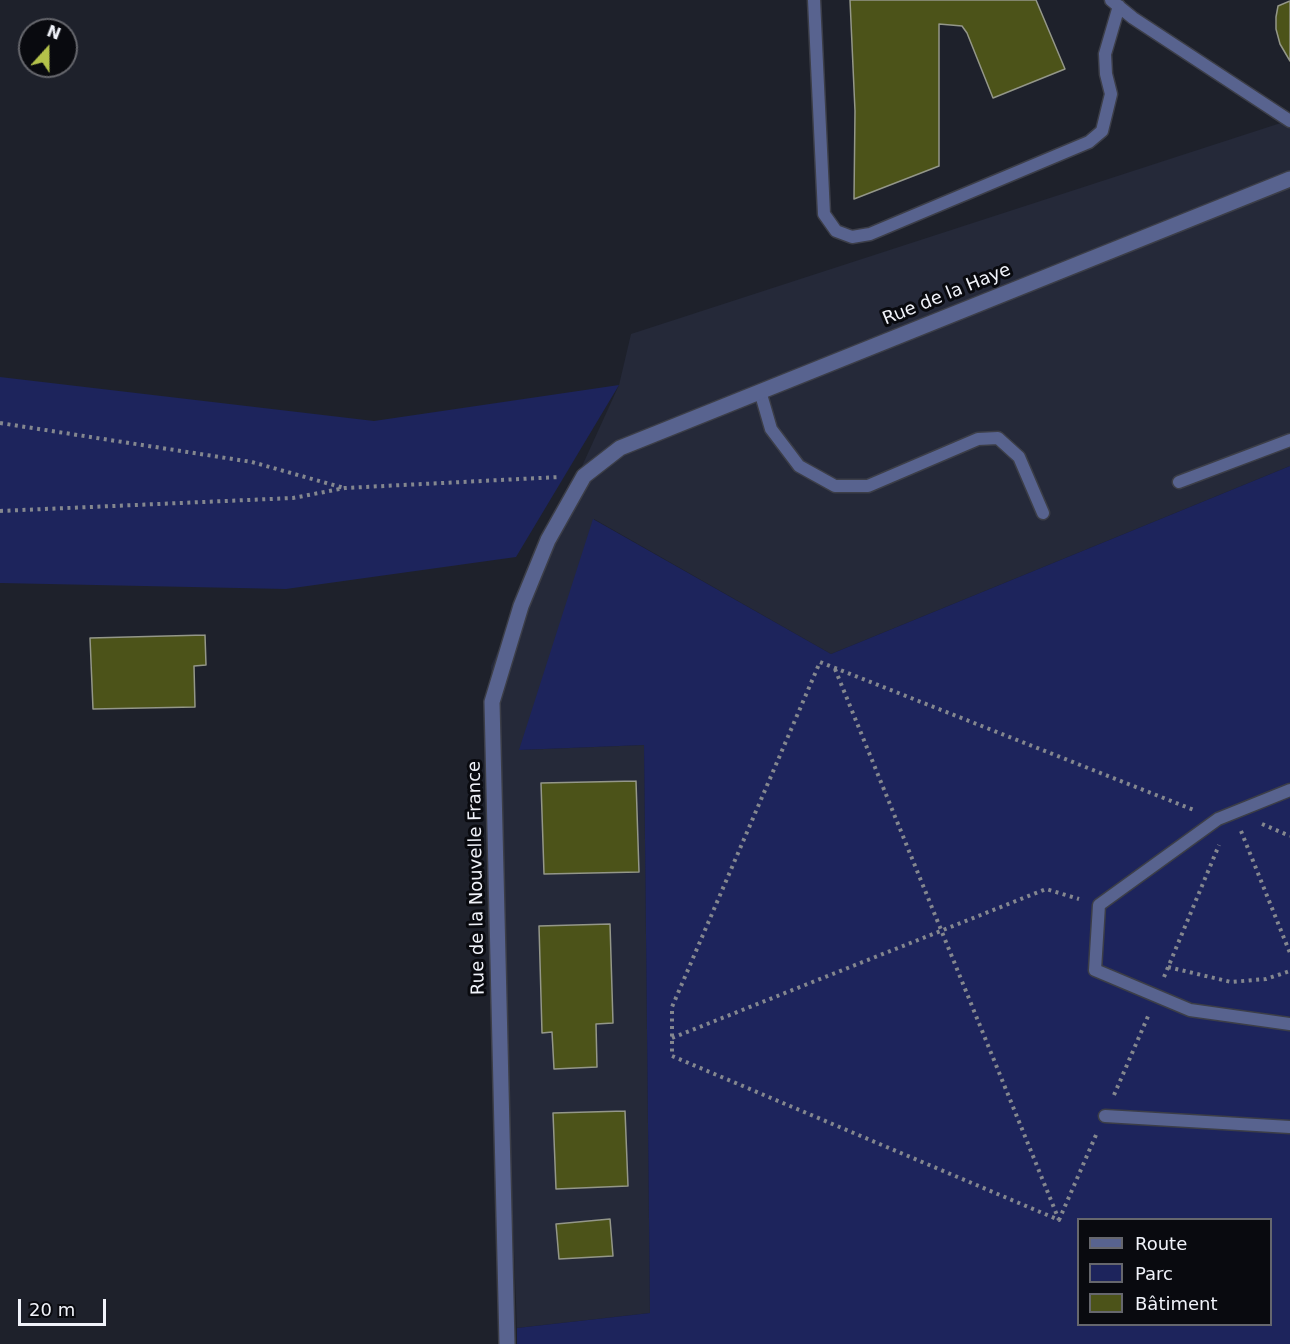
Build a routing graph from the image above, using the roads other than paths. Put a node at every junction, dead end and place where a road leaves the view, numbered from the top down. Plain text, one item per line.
1 (814, 0) edge
2 (1115, 3) edge
3 (1290, 120) edge
4 (1290, 179) edge
5 (760, 391) junction
6 (1290, 440) edge
7 (620, 448) joint
8 (1179, 482) dead end
9 (1043, 513) dead end
10 (1290, 790) edge
11 (1290, 1024) edge
12 (1105, 1116) road end
13 (1290, 1127) edge
14 (507, 1344) edge

1 - 2 lane
2 - 3 lane
4 - 5 street, Rue de la Haye
5 - 7 street, Rue de la Haye
5 - 9 lane
6 - 8 lane
7 - 14 street, Rue de la Nouvelle France
10 - 11 lane
12 - 13 lane

